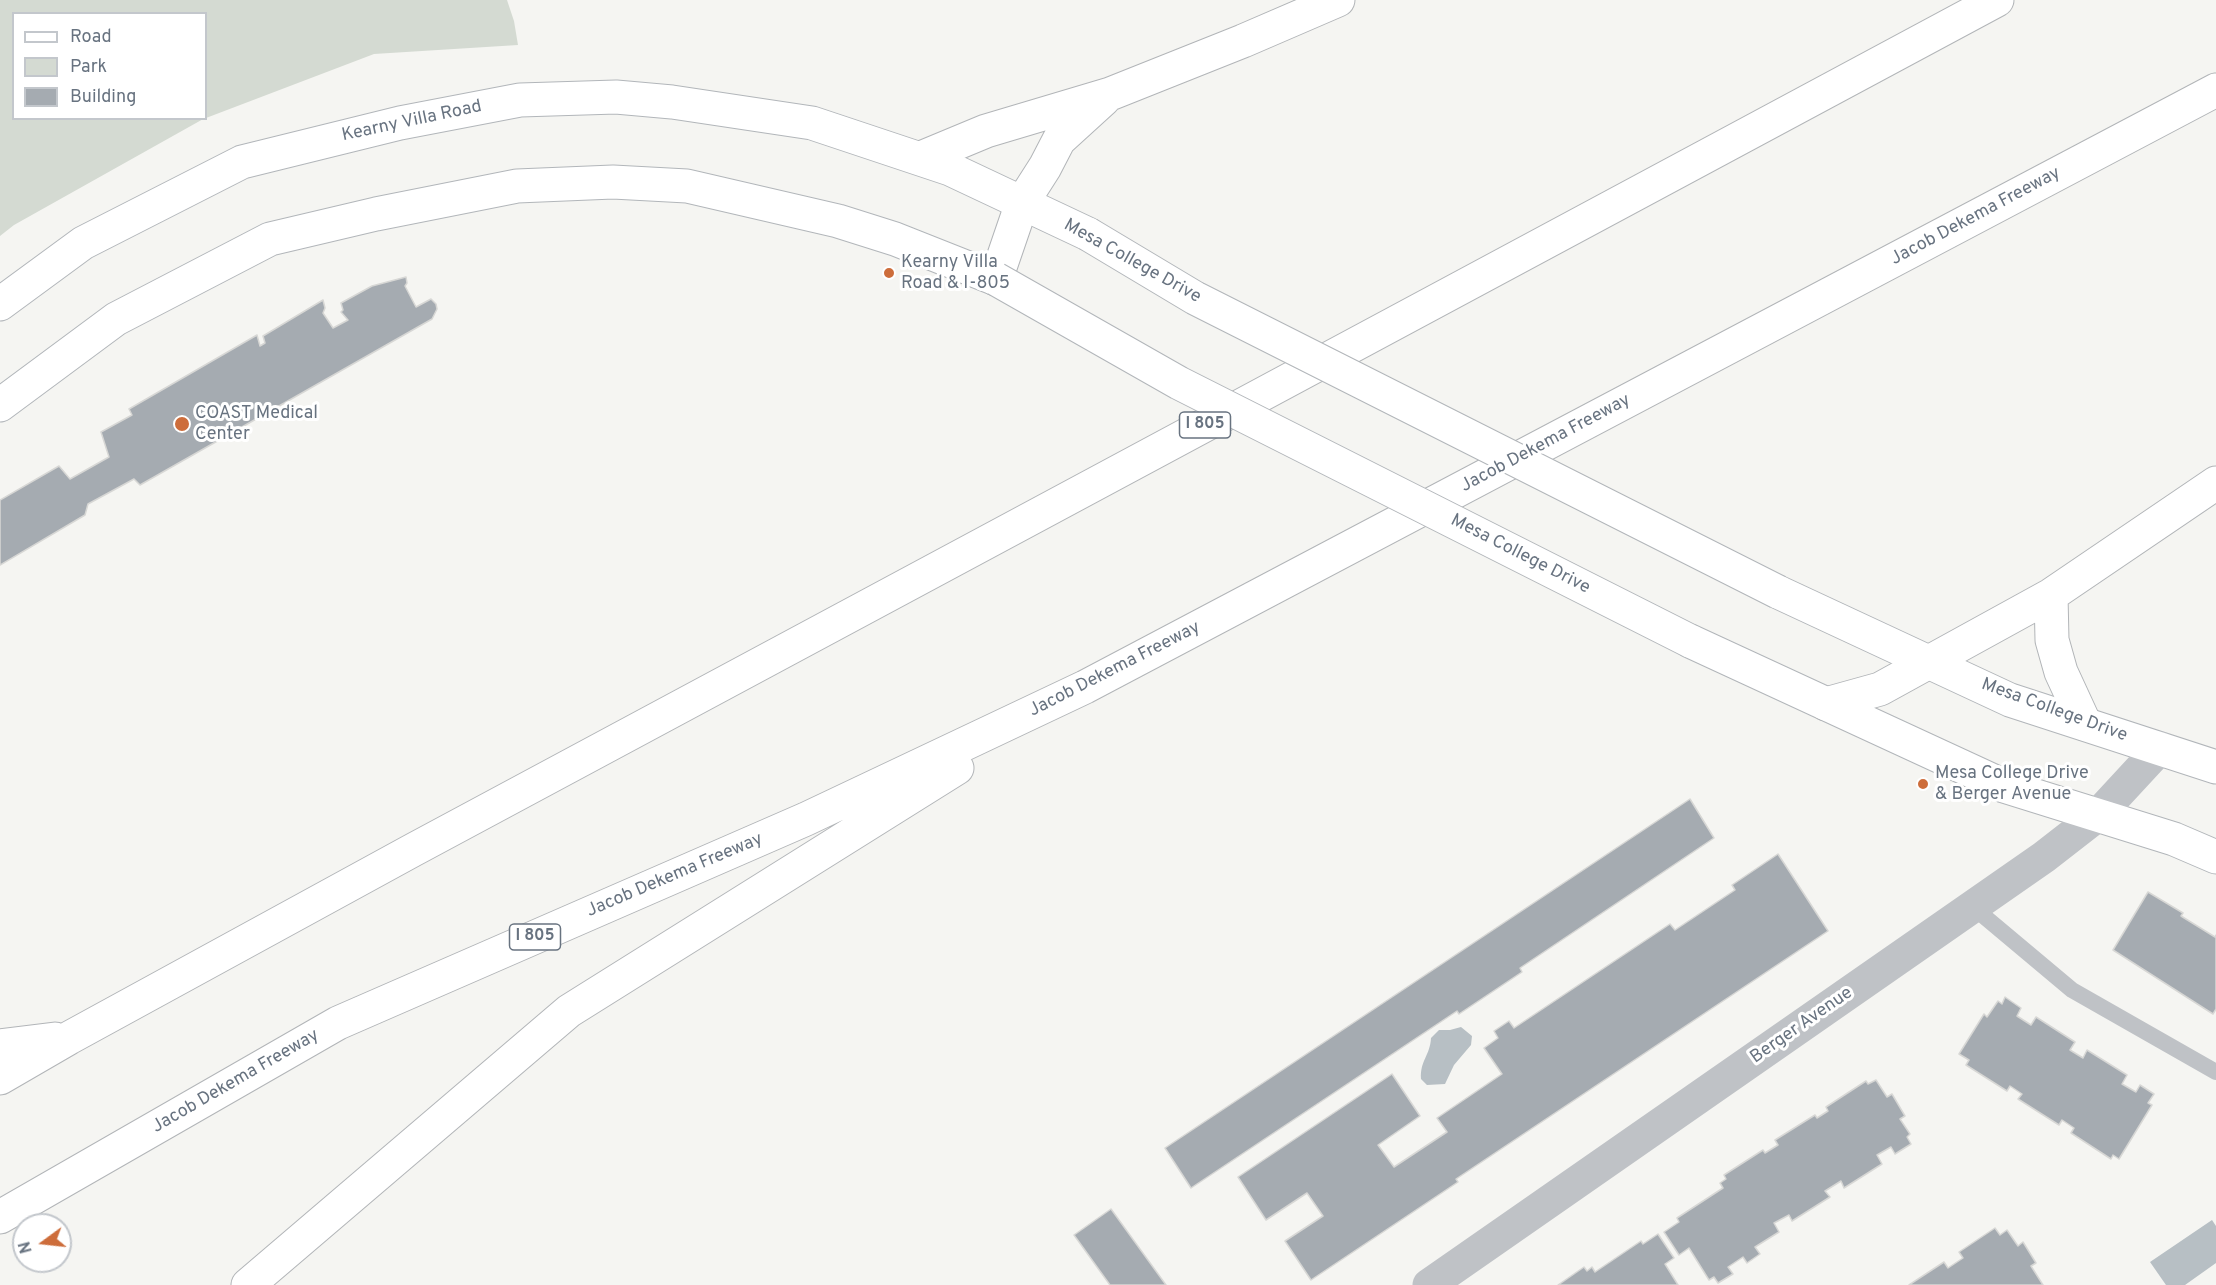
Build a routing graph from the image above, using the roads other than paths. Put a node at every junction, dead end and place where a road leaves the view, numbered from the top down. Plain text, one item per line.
1 (1338, 0) edge
2 (1997, 0) edge
3 (2216, 90) edge
4 (1110, 94) junction
5 (861, 141) joint
6 (921, 158) junction
7 (1022, 203) junction
8 (996, 279) junction
9 (0, 304) edge
10 (0, 405) edge
11 (2216, 483) edge
12 (2051, 595) junction
13 (1929, 662) junction
14 (1085, 687) junction
15 (1826, 704) junction
16 (2085, 724) junction
17 (2160, 748) junction
18 (2216, 767) edge
19 (2098, 815) junction
20 (2216, 856) edge
21 (1973, 907) junction
22 (69, 1038) junction
23 (0, 1046) edge
24 (2216, 1072) edge
25 (0, 1078) edge
26 (0, 1217) edge
27 (248, 1285) edge
28 (1429, 1285) edge

1 - 4 main road
2 - 22 main road, I 805
3 - 14 main road, Jacob Dekema Freeway / I 805
4 - 6 main road
4 - 7 main road
5 - 6 main road, Mesa College Drive
5 - 9 main road, Kearny Villa Road
6 - 7 main road, Mesa College Drive
7 - 8 main road
7 - 13 main road, Mesa College Drive, bridge
8 - 10 main road, Mesa College Drive
8 - 15 main road, Mesa College Drive, bridge
11 - 12 main road
12 - 13 main road
12 - 16 main road
13 - 15 main road
13 - 16 main road, Mesa College Drive
14 - 26 main road, Jacob Dekema Freeway / I 805
14 - 27 main road
15 - 19 main road, Mesa College Drive
16 - 17 main road, Mesa College Drive
17 - 18 main road, Mesa College Drive
17 - 19 street, Berger Avenue
19 - 20 main road, Mesa College Drive
19 - 21 street, Berger Avenue
21 - 24 lane
21 - 28 street, Berger Avenue
22 - 23 main road
22 - 25 main road, I 805

